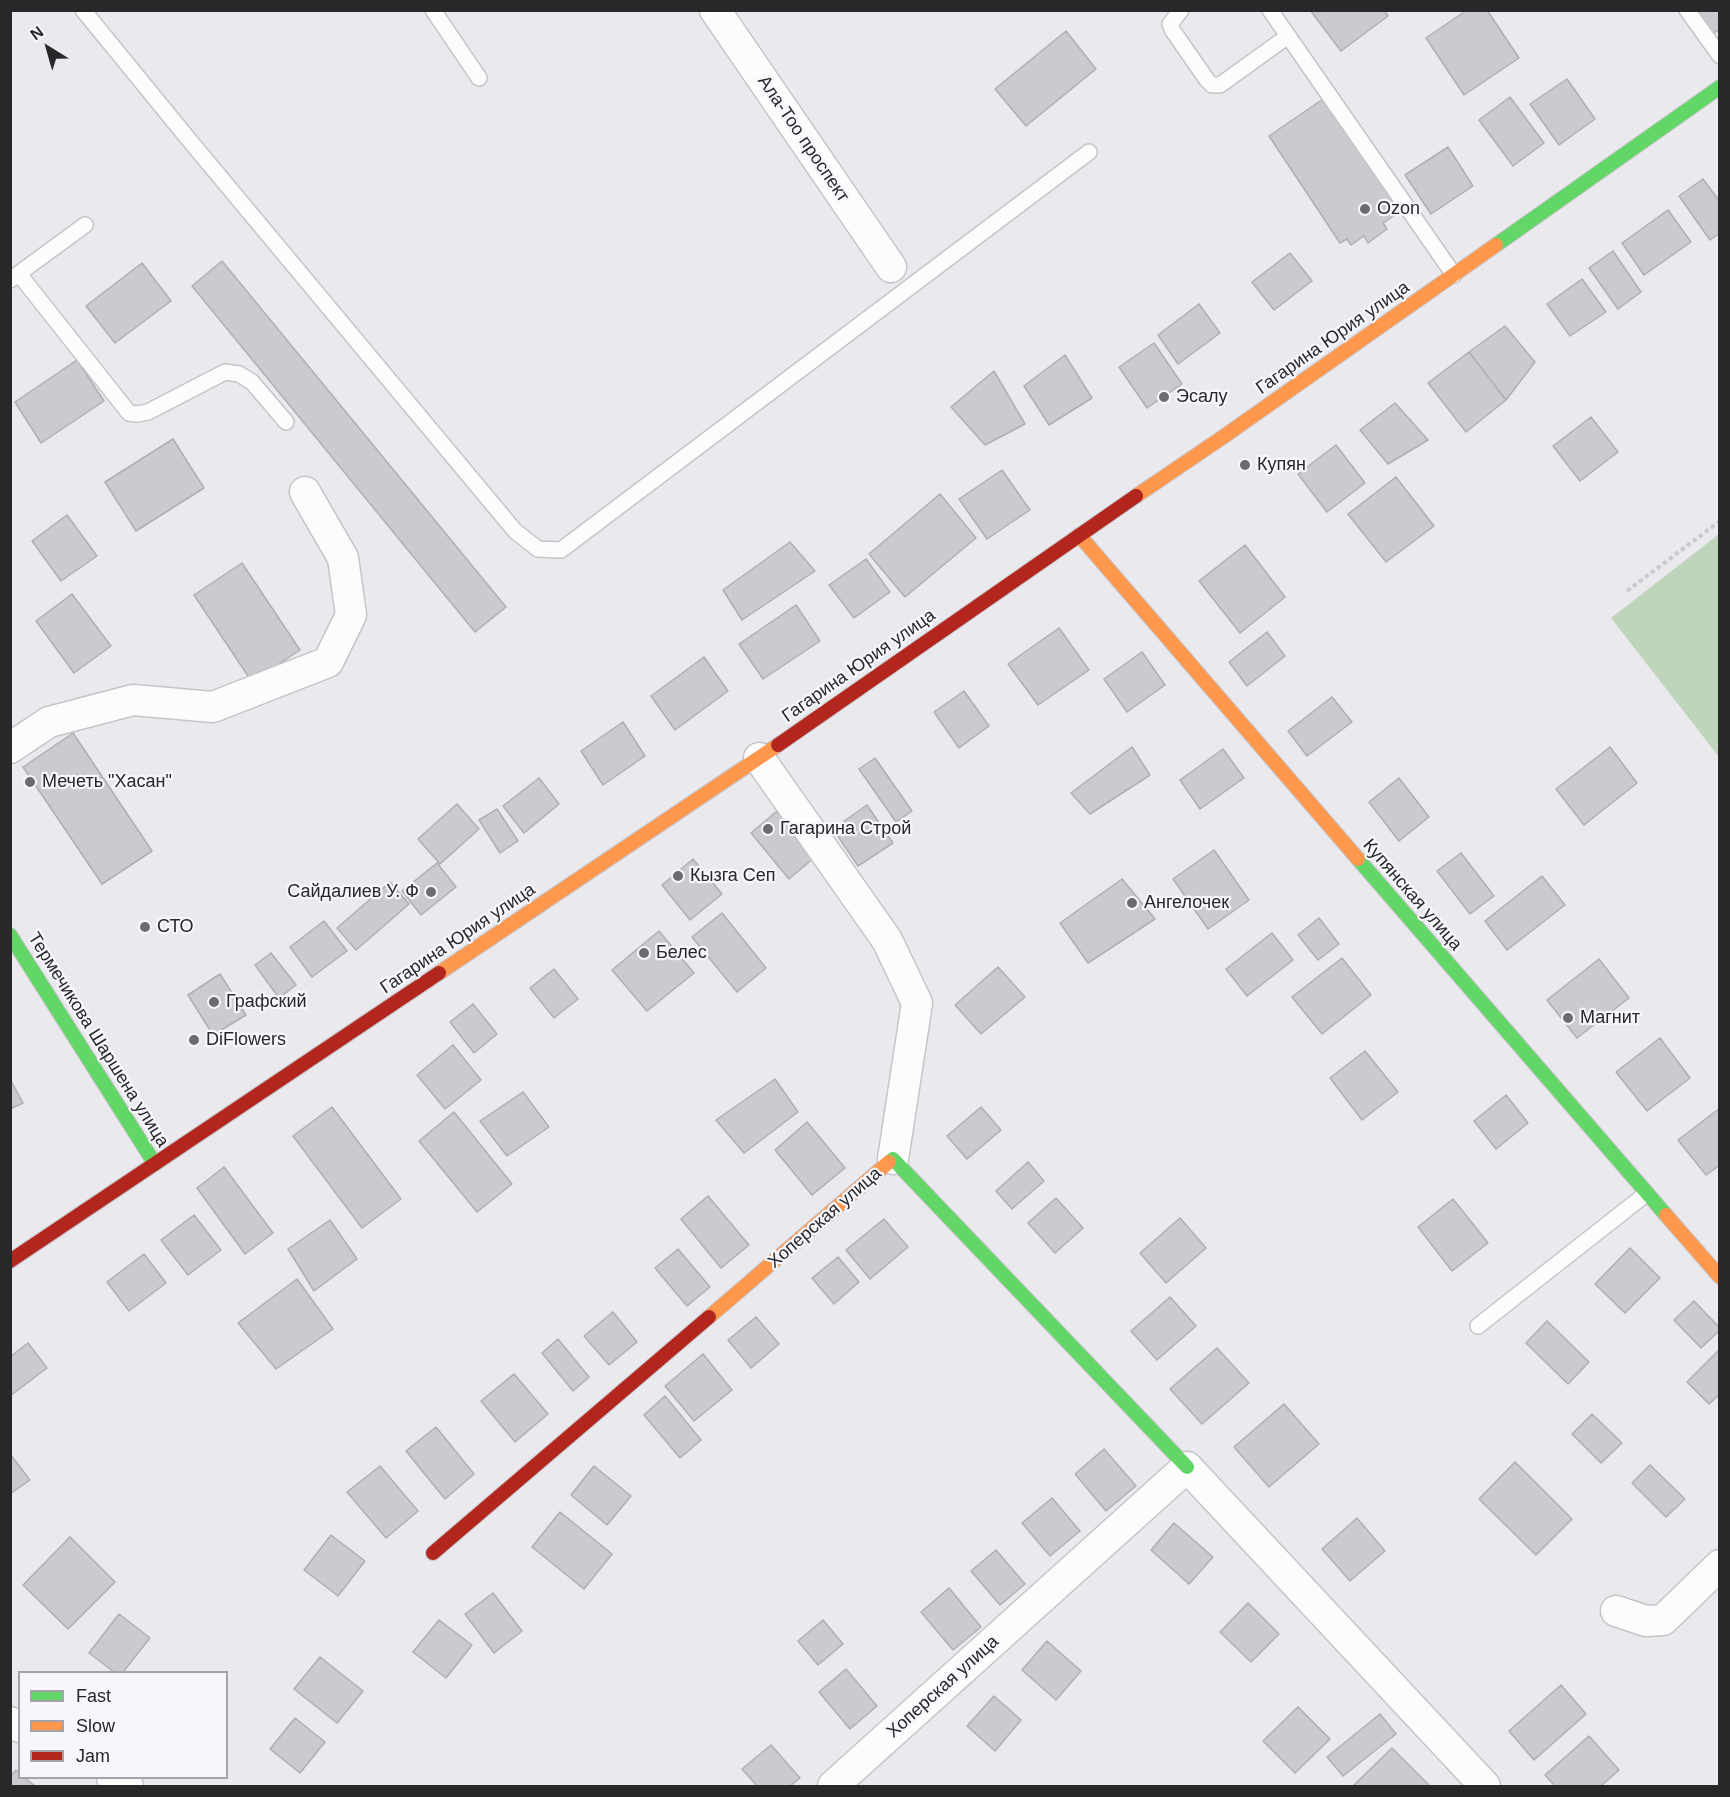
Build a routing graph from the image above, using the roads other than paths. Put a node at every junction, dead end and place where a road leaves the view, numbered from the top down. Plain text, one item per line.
1 (84, 10) edge
2 (433, 10) edge
3 (715, 10) edge
4 (1181, 10) edge
5 (1270, 10) edge
6 (1688, 10) edge
7 (1288, 36) junction
8 (1719, 56) edge
9 (479, 78) dead end
10 (1719, 87) edge
11 (1089, 152) dead end
12 (85, 225) dead end
13 (891, 267) dead end
14 (1454, 275) junction
15 (15, 277) edge
16 (286, 422) dead end
17 (304, 492) dead end
18 (1079, 535) junction
19 (10, 748) edge
20 (759, 758) junction
21 (10, 934) edge
22 (893, 1159) junction
23 (155, 1164) junction
24 (1646, 1194) junction
25 (10, 1261) edge
26 (1719, 1277) edge
27 (1478, 1326) dead end
28 (1187, 1467) junction
29 (433, 1553) dead end
30 (1719, 1565) edge
31 (1616, 1611) dead end
32 (114, 1779) edge
33 (128, 1786) edge
34 (833, 1786) edge
35 (1485, 1786) edge

1 - 11 lane
2 - 9 lane
3 - 13 street, Ала-Тоо проспект
4 - 7 lane
5 - 7 lane
6 - 8 lane
7 - 14 lane
10 - 14 street, Гагарина Юрия улица
12 - 15 lane
14 - 18 street, Гагарина Юрия улица
15 - 16 lane
17 - 19 street
18 - 20 street, Гагарина Юрия улица
18 - 24 street, Купянская улица
20 - 22 street
20 - 23 street, Гагарина Юрия улица
21 - 23 street, Термечикова Шаршена улица
22 - 28 street, Хоперская улица
22 - 29 street, Хоперская улица
23 - 25 street, Гагарина Юрия улица
24 - 26 street, Купянская улица
24 - 27 lane
28 - 34 street, Хоперская улица
28 - 35 street, Хоперская улица
30 - 31 street
32 - 33 street

